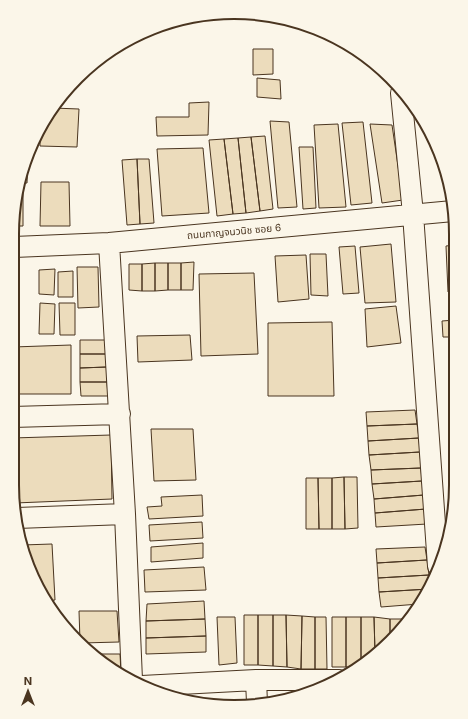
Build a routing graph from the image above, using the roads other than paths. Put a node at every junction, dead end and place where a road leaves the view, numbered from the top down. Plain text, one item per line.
1 (400, 97) edge
2 (448, 211) edge
3 (413, 214) junction
4 (109, 243) junction
5 (19, 247) edge
6 (120, 414) junction
7 (19, 417) edge
8 (125, 514) junction
9 (22, 518) edge
10 (437, 556) edge
11 (132, 674) edge
12 (256, 680) junction
13 (325, 680) edge
14 (155, 685) edge
15 (257, 699) edge

1 - 3 street
2 - 3 street, ถนนกาญจนวนิช ซอย 6
3 - 4 street, ถนนกาญจนวนิช ซอย 6
3 - 10 street
4 - 5 street, ถนนกาญจนวนิช ซอย 6
4 - 6 street
6 - 7 street
6 - 8 street
8 - 9 street
8 - 11 street
12 - 13 street
12 - 14 street
12 - 15 street

